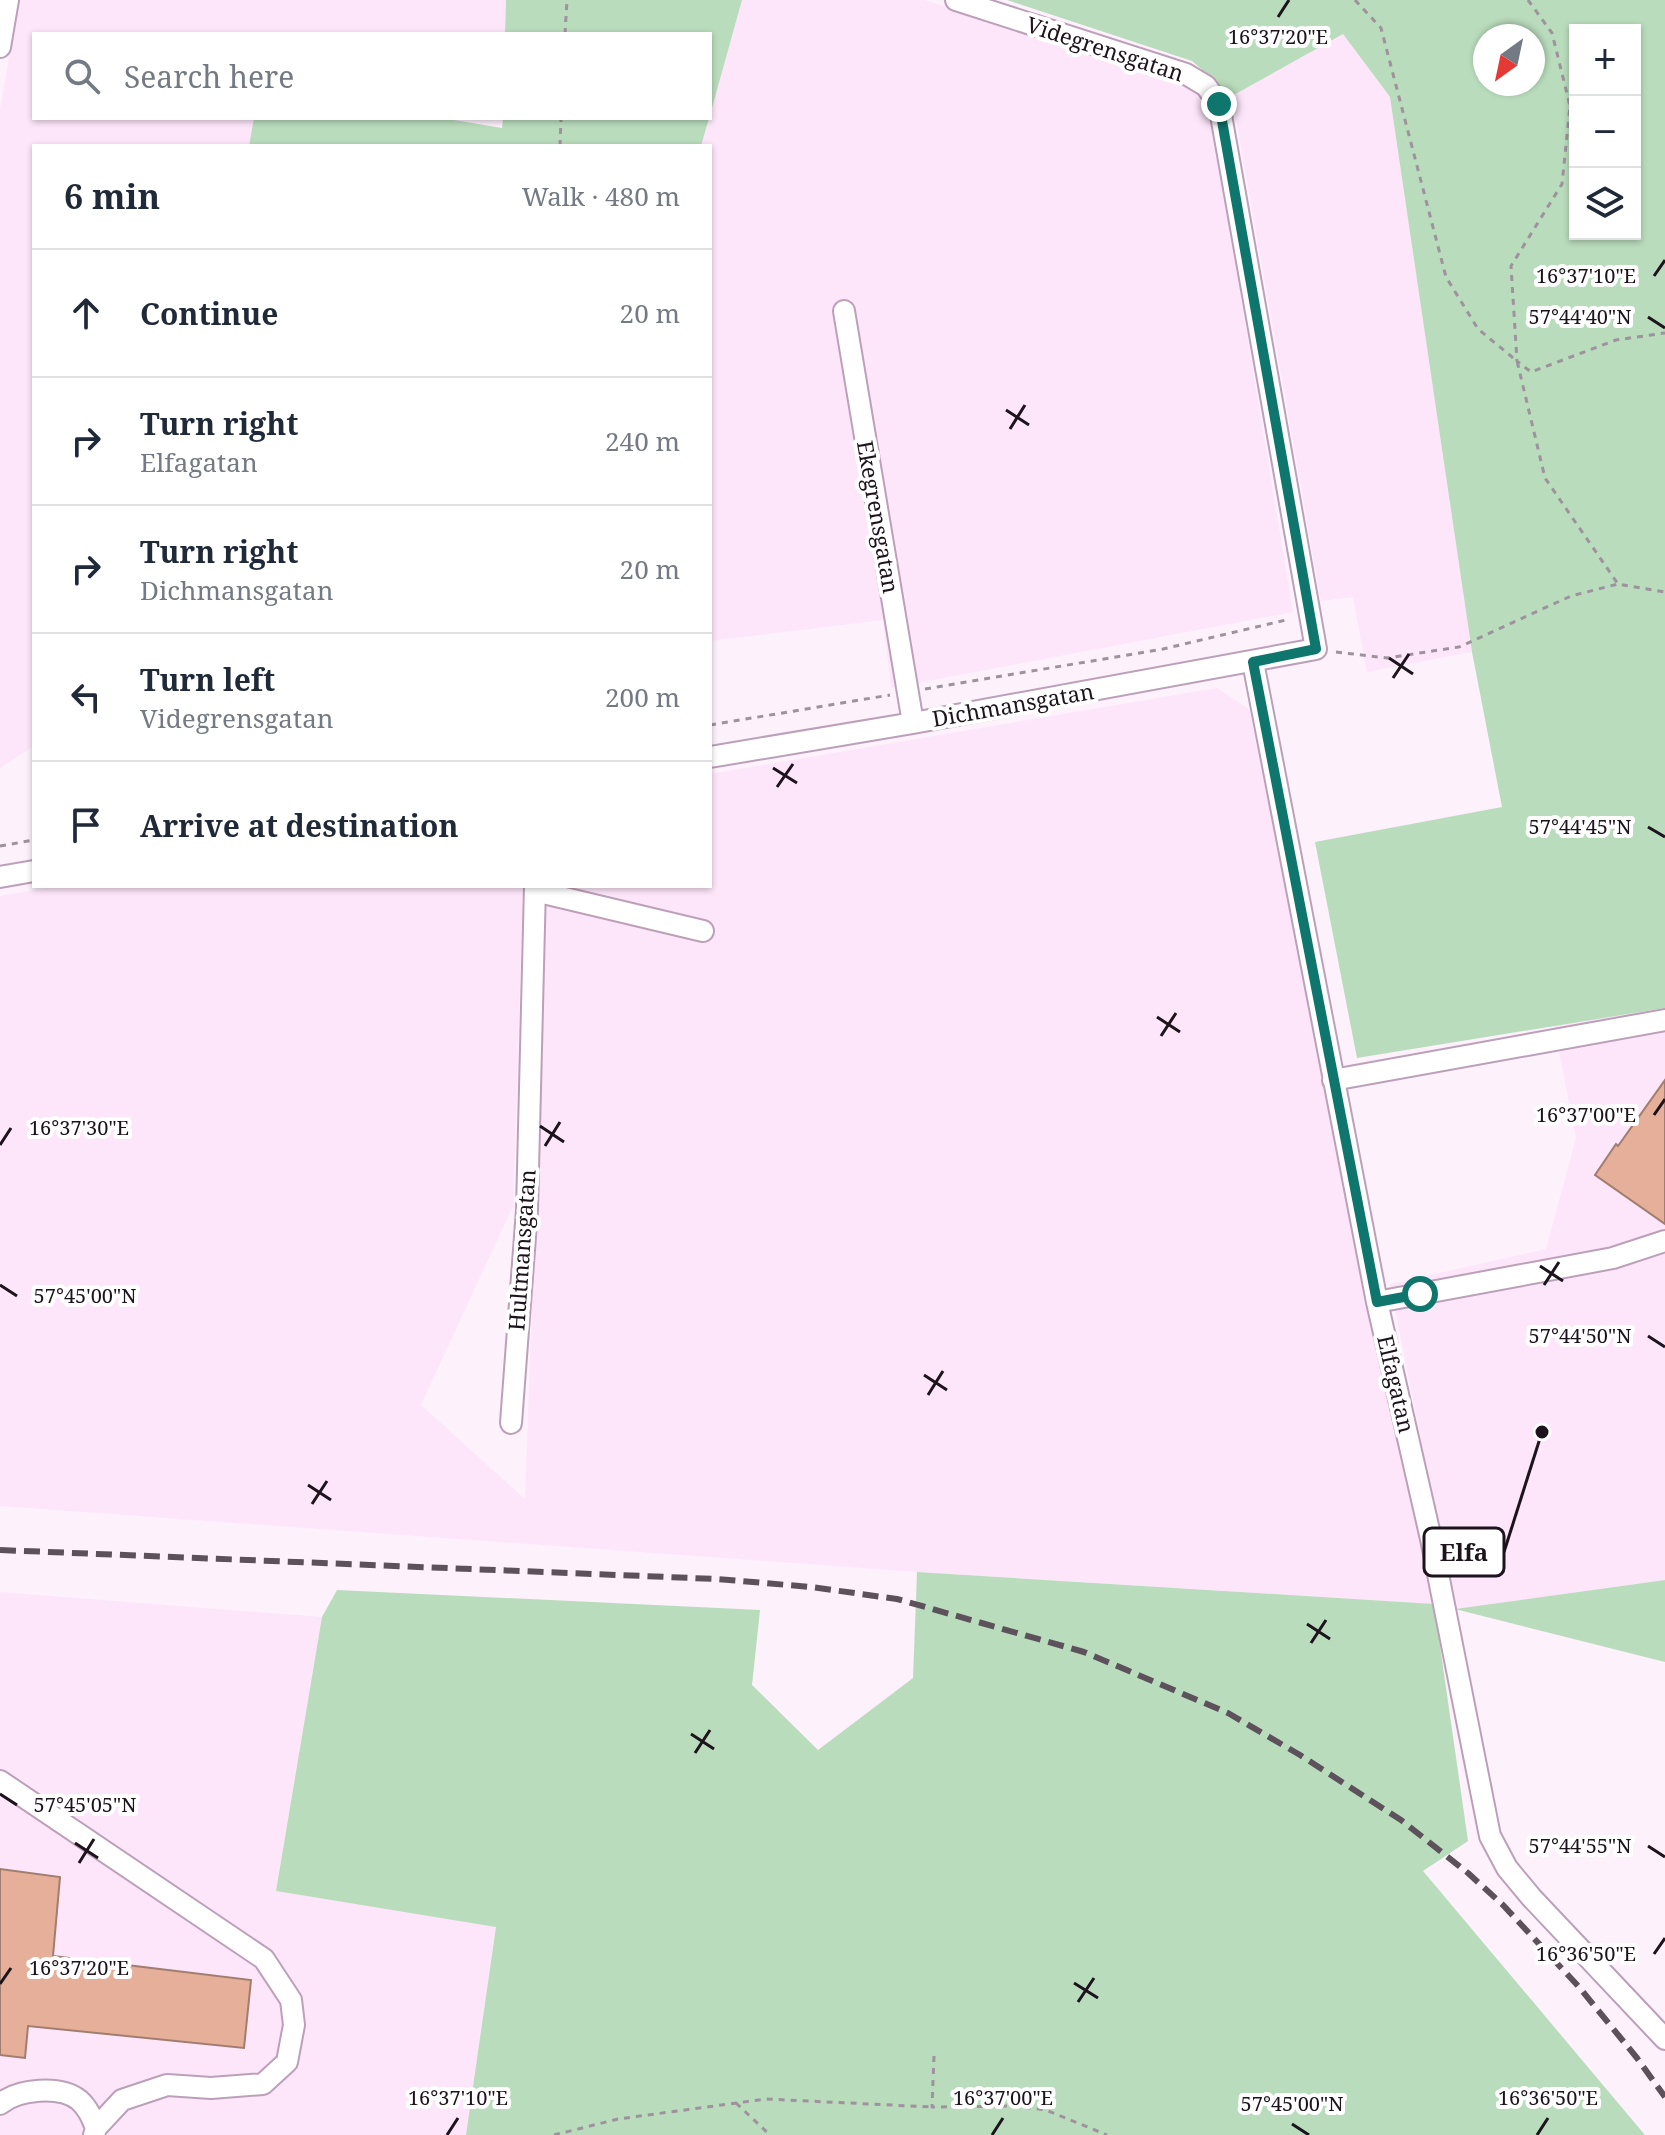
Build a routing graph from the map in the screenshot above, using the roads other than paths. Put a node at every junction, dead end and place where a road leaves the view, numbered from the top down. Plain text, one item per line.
1 (8, 0) edge
2 (956, 0) edge
3 (0, 47) edge
4 (844, 311) dead end
5 (1316, 649) joint
6 (1253, 662) junction
7 (913, 723) junction
8 (712, 757) edge
9 (32, 871) edge
10 (0, 877) edge
11 (535, 888) edge
12 (703, 931) dead end
13 (1665, 1020) edge
14 (1333, 1080) junction
15 (1665, 1241) edge
16 (1377, 1302) junction
17 (511, 1423) dead end
18 (0, 1781) edge
19 (1665, 2039) edge
20 (0, 2104) edge
21 (95, 2131) edge

1 - 3 street
2 - 5 street, Videgrensgatan
4 - 7 street, Ekegrensgatan
5 - 6 street, Dichmansgatan
6 - 7 street, Dichmansgatan
6 - 14 street, Elfagatan
7 - 8 street, Dichmansgatan
9 - 10 street
11 - 12 street
11 - 17 street, Hultmansgatan
13 - 14 street
14 - 16 street, Elfagatan
15 - 16 street
16 - 19 street, Elfagatan
18 - 21 street
20 - 21 street

